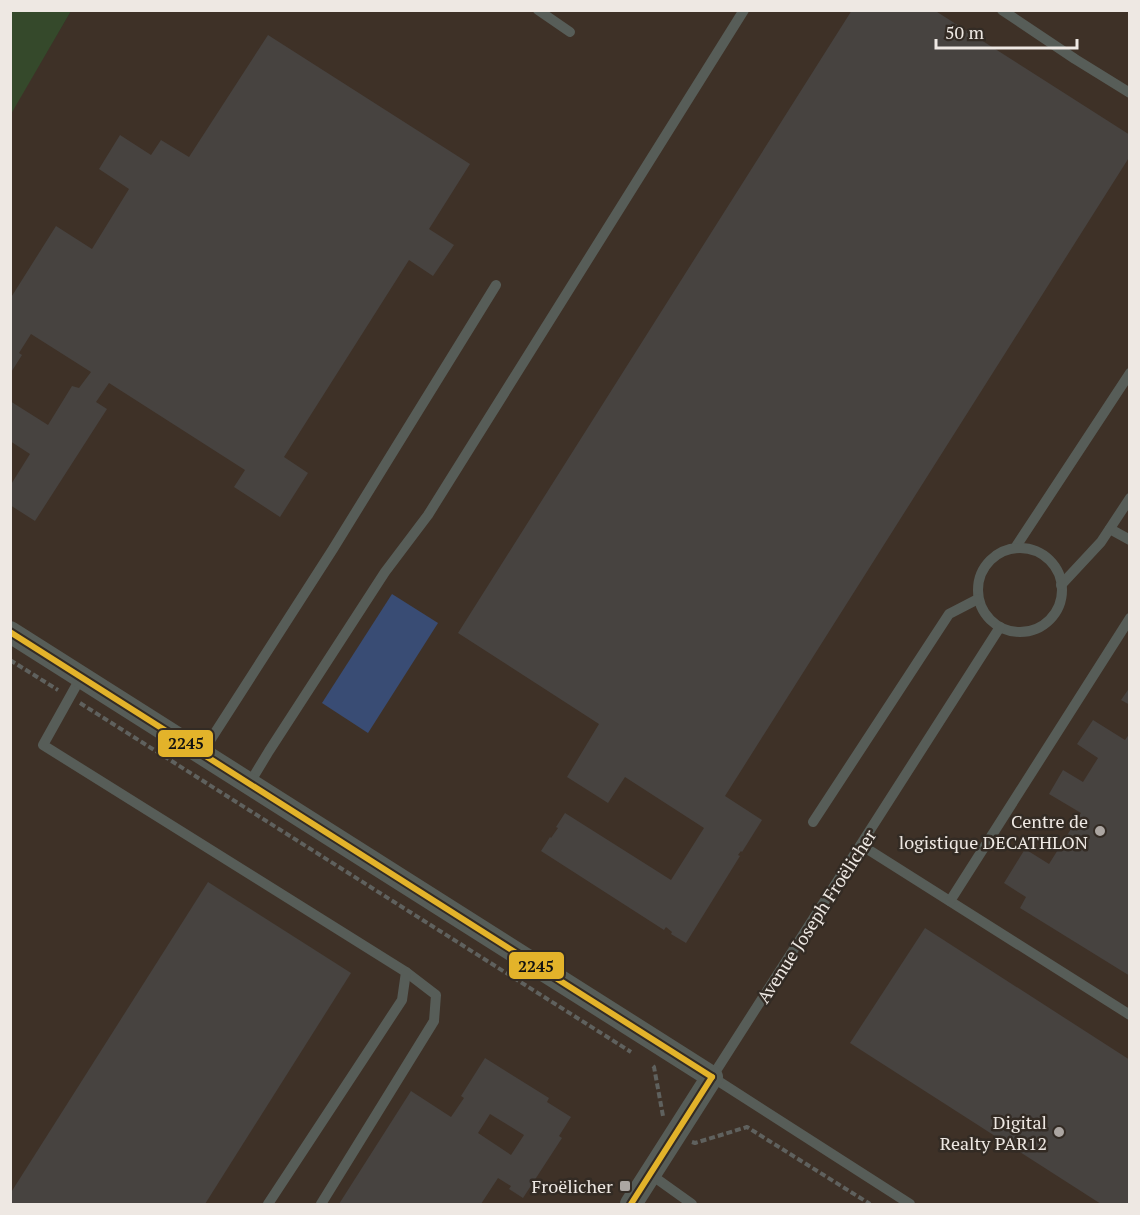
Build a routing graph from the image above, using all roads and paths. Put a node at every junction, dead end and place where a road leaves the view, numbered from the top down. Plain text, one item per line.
1 (538, 10) edge
2 (744, 10) edge
3 (1002, 10) edge
4 (570, 32) dead end
5 (1130, 93) edge
6 (496, 285) dead end
7 (1130, 373) edge
8 (1130, 498) edge
9 (1110, 528) junction
10 (1130, 540) edge
11 (1015, 548) junction
12 (1061, 585) junction
13 (978, 599) junction
14 (1130, 618) edge
15 (1000, 627) junction
16 (10, 632) edge
17 (10, 660) edge
18 (81, 677) junction
19 (70, 697) junction
20 (202, 753) junction
21 (249, 784) junction
22 (813, 822) dead end
23 (861, 845) junction
24 (950, 901) junction
25 (406, 972) junction
26 (1130, 1015) edge
27 (637, 1056) dead end
28 (646, 1061) dead end
29 (712, 1077) junction
30 (664, 1122) dead end
31 (687, 1138) dead end
32 (650, 1174) junction
33 (906, 1203) edge
34 (268, 1204) edge
35 (321, 1204) edge
36 (631, 1204) edge
37 (692, 1204) edge
38 (870, 1204) edge

1 - 4 lane
2 - 21 lane
3 - 5 lane
6 - 20 lane
7 - 11 lane
8 - 9 lane
9 - 10 lane
9 - 12 lane
11 - 12 lane
11 - 13 lane
12 - 15 lane
13 - 15 lane
13 - 22 lane
14 - 24 lane
15 - 23 lane, Avenue Joseph Froëlicher
16 - 18 street
17 - 19 path
18 - 19 lane
18 - 20 street
19 - 25 lane
19 - 27 path
20 - 21 street
21 - 29 street
23 - 24 lane
23 - 29 lane, Avenue Joseph Froëlicher
24 - 26 lane
25 - 34 lane
25 - 35 lane
28 - 30 path
29 - 32 street, Avenue Joseph Froëlicher
29 - 33 lane
31 - 38 path
32 - 36 street, Avenue Joseph Froëlicher
32 - 37 lane

